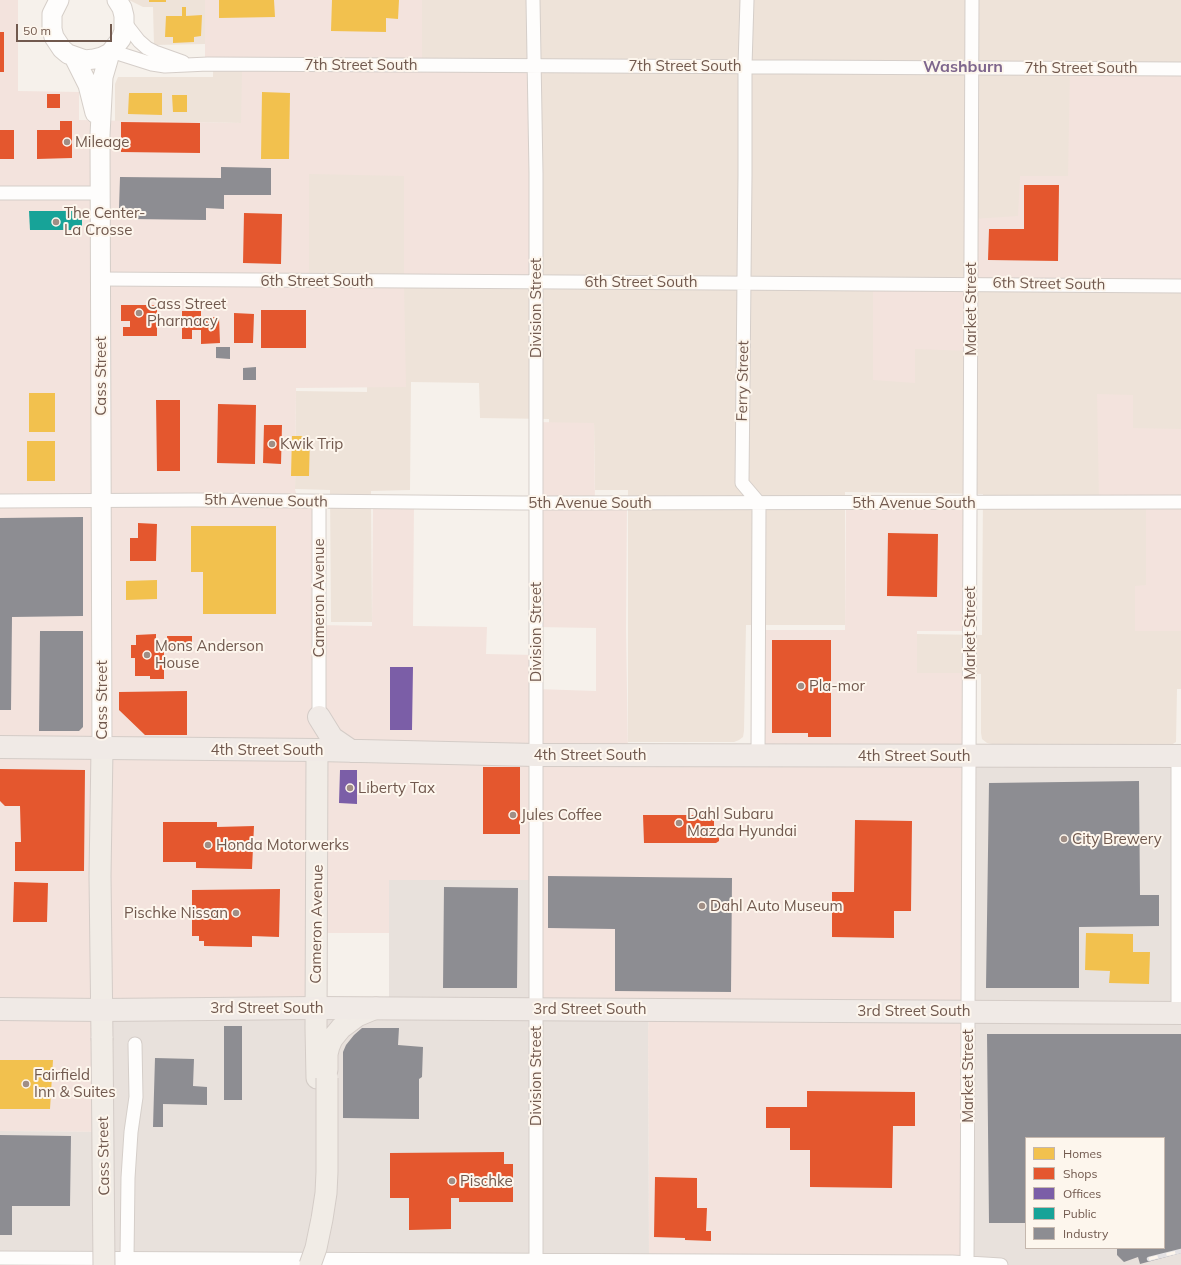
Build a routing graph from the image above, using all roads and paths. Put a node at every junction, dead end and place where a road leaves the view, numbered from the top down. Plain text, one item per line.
1 (117, 0) edge
2 (533, 0) edge
3 (747, 0) edge
4 (972, 0) edge
5 (53, 5) edge
6 (125, 23) junction
7 (110, 52) junction
8 (74, 57) junction
9 (188, 64) junction
10 (534, 65) junction
11 (745, 66) junction
12 (972, 68) junction
13 (1181, 69) edge
14 (100, 135) junction
15 (0, 193) edge
16 (100, 193) junction
17 (100, 279) junction
18 (536, 282) junction
19 (744, 282) junction
20 (971, 283) junction
21 (1181, 286) edge
22 (101, 500) junction
23 (0, 501) edge
24 (319, 502) junction
25 (1181, 502) edge
26 (536, 503) junction
27 (759, 503) junction
28 (970, 503) junction
29 (319, 717) joint
30 (0, 747) edge
31 (102, 749) junction
32 (318, 750) junction
33 (351, 750) junction
34 (536, 755) junction
35 (758, 756) junction
36 (969, 756) junction
37 (1179, 756) edge
38 (0, 1008) edge
39 (316, 1008) junction
40 (376, 1008) junction
41 (536, 1009) junction
42 (102, 1010) junction
43 (968, 1012) junction
44 (1179, 1013) edge
45 (135, 1044) dead end
46 (322, 1078) junction
47 (0, 1258) edge
48 (127, 1258) junction
49 (536, 1262) edge
50 (106, 1263) edge
51 (322, 1263) edge
52 (754, 1263) edge
53 (967, 1263) edge
54 (300, 1265) edge
55 (1001, 1265) edge

1 - 6 main road
2 - 10 street, Division Street
3 - 11 street, Ferry Street
4 - 12 street, Market Street
5 - 8 main road
6 - 7 main road, Cass Street
6 - 9 street, 7th Street South
7 - 8 main road
7 - 9 street, 7th Street South
7 - 14 main road, Cass Street
8 - 14 main road, Cass Street
9 - 10 street, 7th Street South
10 - 11 street, 7th Street South
10 - 18 street, Division Street
11 - 12 street, 7th Street South
11 - 19 street, Ferry Street
12 - 13 street, 7th Street South
12 - 20 street, Market Street
14 - 16 main road, Cass Street
15 - 16 street
16 - 17 main road, Cass Street
17 - 18 street, 6th Street South
17 - 22 main road, Cass Street
18 - 19 street, 6th Street South
18 - 26 street, Division Street
19 - 20 street, 6th Street South
19 - 27 street, Ferry Street
20 - 21 street, 6th Street South
20 - 28 street, Market Street
22 - 23 street, 5th Avenue South
22 - 24 street, 5th Avenue South
22 - 31 main road, Cass Street
24 - 26 street, 5th Avenue South
24 - 29 street, Cameron Avenue
25 - 28 street, 5th Avenue South
26 - 27 street, 5th Avenue South
26 - 34 street, Division Street
27 - 28 street, 5th Avenue South
27 - 35 street
28 - 36 street, Market Street
29 - 33 highway
30 - 31 highway, 4th Street South
31 - 32 highway, 4th Street South
31 - 42 main road, Cass Street
32 - 33 highway, 4th Street South
32 - 39 main road, Cameron Avenue
33 - 34 highway, 4th Street South
34 - 35 highway, 4th Street South
34 - 41 street, Division Street
35 - 36 highway, 4th Street South
36 - 37 highway, 4th Street South
36 - 43 street, Market Street
37 - 44 street
38 - 42 highway, 3rd Street South
39 - 40 highway, 3rd Street South
39 - 42 highway, 3rd Street South
39 - 46 main road, Cameron Avenue
40 - 41 highway, 3rd Street South
40 - 46 main road
41 - 43 highway, 3rd Street South
41 - 49 street, Division Street
42 - 50 main road, Cass Street, bridge
43 - 44 highway, 3rd Street South
43 - 53 street, Market Street
45 - 48 street, Cass Street
46 - 51 main road, bridge
46 - 54 main road, Cameron Avenue
47 - 50 street
48 - 50 street
48 - 51 street
49 - 51 street
49 - 52 street
52 - 53 street
53 - 55 street

